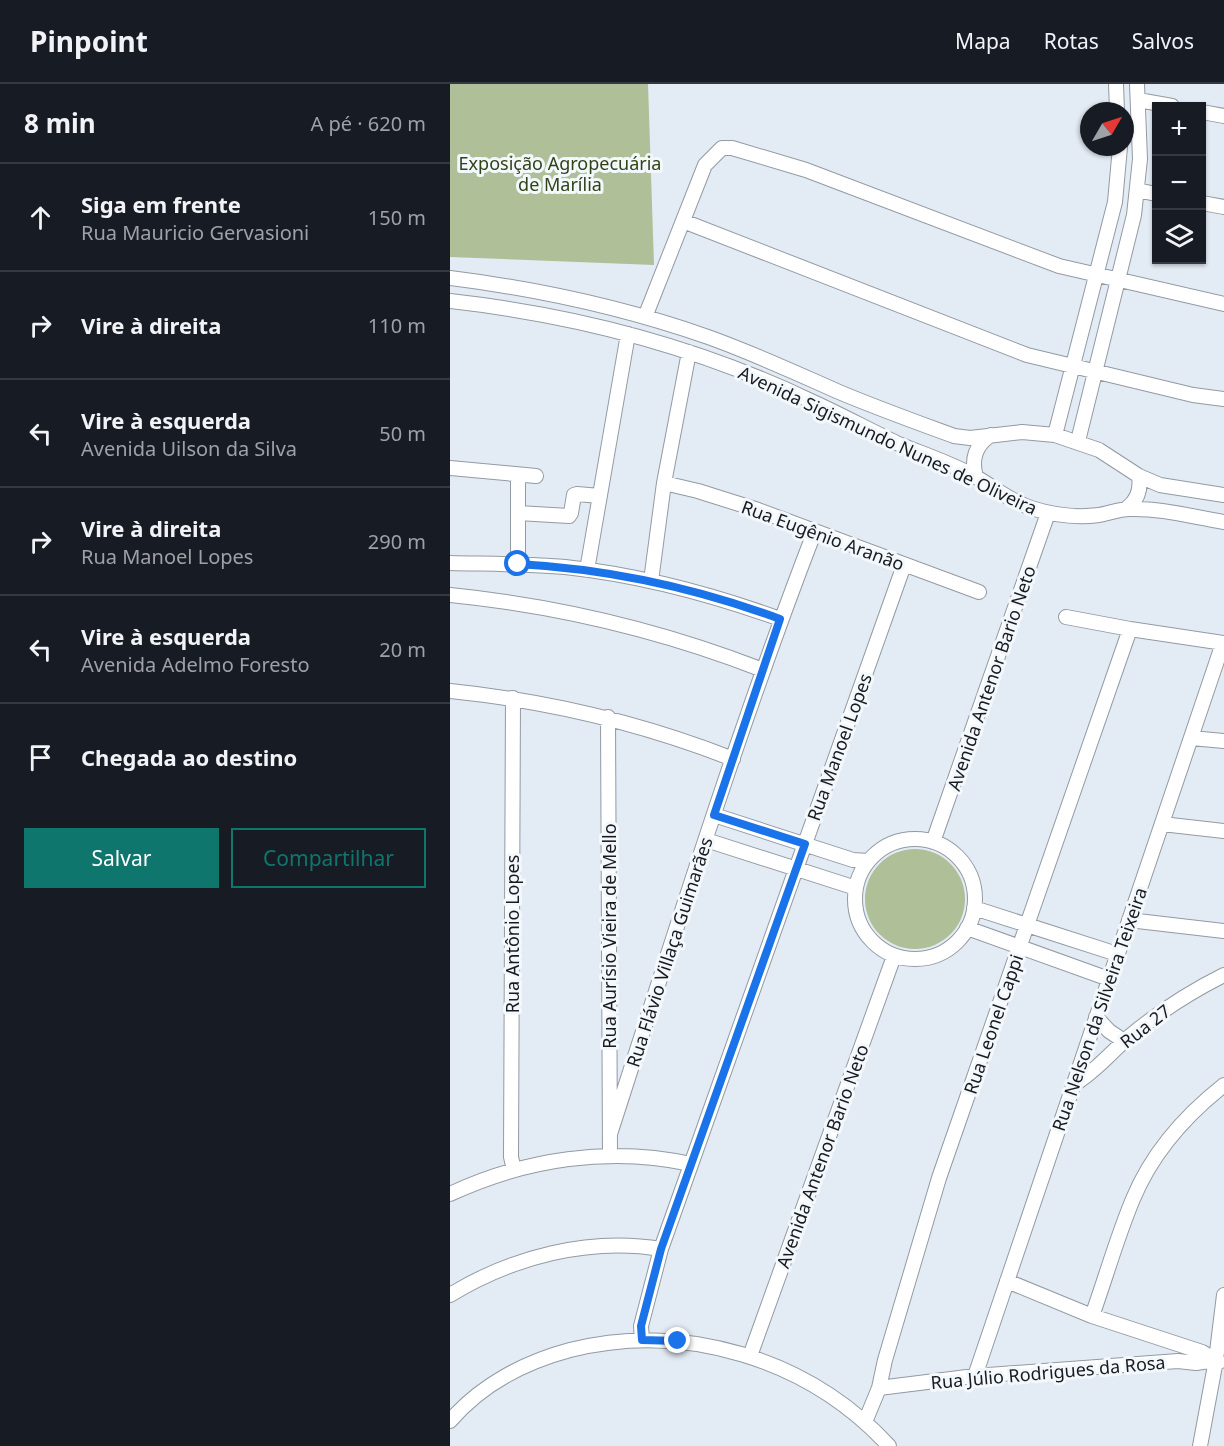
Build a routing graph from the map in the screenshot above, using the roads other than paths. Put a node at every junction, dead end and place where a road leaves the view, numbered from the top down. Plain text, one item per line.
1 (1116, 84) edge
2 (1137, 84) edge
3 (1138, 100) junction
4 (1117, 102) edge
5 (1152, 102) edge
6 (1206, 113) edge
7 (1224, 116) edge
8 (1119, 156) edge
9 (1137, 190) junction
10 (1152, 193) edge
11 (1206, 204) edge
12 (1224, 207) edge
13 (683, 221) junction
14 (1097, 274) junction
15 (450, 278) edge
16 (1118, 280) junction
17 (450, 301) edge
18 (1224, 304) edge
19 (645, 317) junction
20 (628, 334) junction
21 (689, 352) junction
22 (1073, 366) junction
23 (1095, 372) junction
24 (1224, 399) edge
25 (991, 435) junction
26 (1055, 435) junction
27 (1078, 441) junction
28 (450, 468) edge
29 (518, 475) junction
30 (536, 476) dead end
31 (1139, 476) junction
32 (976, 477) junction
33 (664, 483) junction
34 (1224, 495) edge
35 (600, 496) junction
36 (1127, 508) junction
37 (518, 513) junction
38 (571, 513) junction
39 (1048, 513) junction
40 (596, 517) junction
41 (1224, 522) edge
42 (814, 533) junction
43 (518, 557) dead end
44 (450, 563) edge
45 (904, 565) junction
46 (587, 570) junction
47 (651, 581) junction
48 (979, 592) dead end
49 (450, 595) edge
50 (1066, 617) dead end
51 (780, 619) junction
52 (1130, 629) junction
53 (1223, 643) edge
54 (763, 670) junction
55 (450, 691) edge
56 (513, 698) junction
57 (608, 717) junction
58 (1191, 738) junction
59 (1224, 741) edge
60 (733, 759) junction
61 (714, 815) junction
62 (1162, 824) junction
63 (1224, 831) edge
64 (706, 840) junction
65 (933, 842) junction
66 (805, 844) junction
67 (868, 861) junction
68 (796, 869) junction
69 (856, 888) junction
70 (974, 908) junction
71 (1129, 921) junction
72 (1027, 925) junction
73 (967, 928) junction
74 (1224, 931) edge
75 (1020, 947) junction
76 (1117, 954) junction
77 (894, 956) junction
78 (1224, 975) edge
79 (1109, 978) junction
80 (1096, 1017) junction
81 (1124, 1041) junction
82 (1073, 1085) junction
83 (1224, 1085) edge
84 (610, 1134) junction
85 (610, 1155) junction
86 (691, 1164) junction
87 (514, 1170) junction
88 (450, 1194) edge
89 (661, 1249) junction
90 (1007, 1281) junction
91 (450, 1295) edge
92 (1224, 1295) edge
93 (1092, 1316) junction
94 (642, 1340) junction
95 (750, 1356) junction
96 (1220, 1362) edge
97 (975, 1376) junction
98 (879, 1388) junction
99 (450, 1420) edge
100 (865, 1422) junction
101 (889, 1446) edge
102 (1200, 1446) edge

1 - 4 street
2 - 3 street
3 - 5 street
3 - 9 street
6 - 7 street
8 - 14 street
9 - 10 street
9 - 16 street
11 - 12 street
13 - 14 street
13 - 19 street
13 - 22 street
14 - 16 street
14 - 22 street
15 - 19 street, Avenida Sigismundo Nunes de Oliveira
16 - 18 street
16 - 23 street
17 - 20 street, Avenida Sigismundo Nunes de Oliveira
19 - 25 street, Avenida Sigismundo Nunes de Oliveira
20 - 21 street, Avenida Sigismundo Nunes de Oliveira
20 - 35 street
21 - 32 street, Avenida Sigismundo Nunes de Oliveira
21 - 33 street
22 - 23 street
22 - 26 street
23 - 24 street
23 - 27 street
25 - 26 street, Avenida Sigismundo Nunes de Oliveira
25 - 32 street
26 - 27 street, Avenida Sigismundo Nunes de Oliveira
27 - 31 street, Avenida Sigismundo Nunes de Oliveira
28 - 29 street
29 - 30 street
29 - 37 street
31 - 34 street, Avenida Sigismundo Nunes de Oliveira
31 - 36 street
32 - 39 street, Avenida Sigismundo Nunes de Oliveira
33 - 42 street, Rua Eugênio Aranão
33 - 47 street
35 - 38 street
35 - 40 street
36 - 39 street, Avenida Sigismundo Nunes de Oliveira
36 - 41 street, Avenida Sigismundo Nunes de Oliveira
37 - 38 street
37 - 43 street
38 - 40 street
39 - 65 street, Avenida Antenor Bario Neto
40 - 46 street
42 - 45 street, Rua Eugênio Aranão
42 - 51 street, Rua Flávio Villaça Guimarães
44 - 46 street
45 - 48 street, Rua Eugênio Aranão
45 - 66 street, Rua Manoel Lopes
46 - 47 street
47 - 51 street
49 - 54 street
50 - 52 street
51 - 54 street, Rua Flávio Villaça Guimarães
52 - 53 street
52 - 72 street, Rua Leonel Cappi
53 - 58 street, Rua Nelson da Silveira Teixeira
54 - 60 street, Rua Flávio Villaça Guimarães
55 - 56 street
56 - 57 street
56 - 87 street, Rua Antônio Lopes
57 - 60 street
57 - 84 street, Rua Aurísio Vieira de Mello
58 - 59 street
58 - 62 street, Rua Nelson da Silveira Teixeira
60 - 61 street, Rua Flávio Villaça Guimarães
61 - 64 street, Rua Flávio Villaça Guimarães
61 - 66 street
62 - 63 street
62 - 71 street, Rua Nelson da Silveira Teixeira
64 - 68 street
64 - 84 street, Rua Flávio Villaça Guimarães
65 - 67 street
65 - 70 street
66 - 67 street
66 - 68 street, Rua Manoel Lopes
67 - 69 street
68 - 69 street
68 - 86 street, Rua Manoel Lopes
69 - 77 street
70 - 72 street
70 - 73 street
71 - 74 street
71 - 76 street, Rua Nelson da Silveira Teixeira
72 - 75 street, Rua Leonel Cappi
72 - 76 street
73 - 75 street
73 - 77 street
75 - 79 street
75 - 98 street, Rua Leonel Cappi
76 - 79 street, Rua Nelson da Silveira Teixeira
77 - 95 street, Avenida Antenor Bario Neto
78 - 81 street, Rua 27
79 - 80 street, Rua Nelson da Silveira Teixeira
80 - 81 street
80 - 82 street, Rua Nelson da Silveira Teixeira
81 - 82 street, Rua 27
82 - 90 street, Rua Nelson da Silveira Teixeira
83 - 93 street
84 - 85 street, Rua Aurísio Vieira de Mello
85 - 86 street
85 - 87 street
86 - 89 street, Rua Manoel Lopes
87 - 88 street
89 - 91 street
89 - 94 street, Rua Manoel Lopes
90 - 93 street
90 - 97 street, Rua Nelson da Silveira Teixeira
92 - 96 street
93 - 96 street
94 - 95 street
94 - 99 street
95 - 100 street
96 - 97 street, Rua Júlio Rodrigues da Rosa
96 - 102 street
97 - 98 street, Rua Júlio Rodrigues da Rosa
98 - 100 street, Rua Leonel Cappi
100 - 101 street

